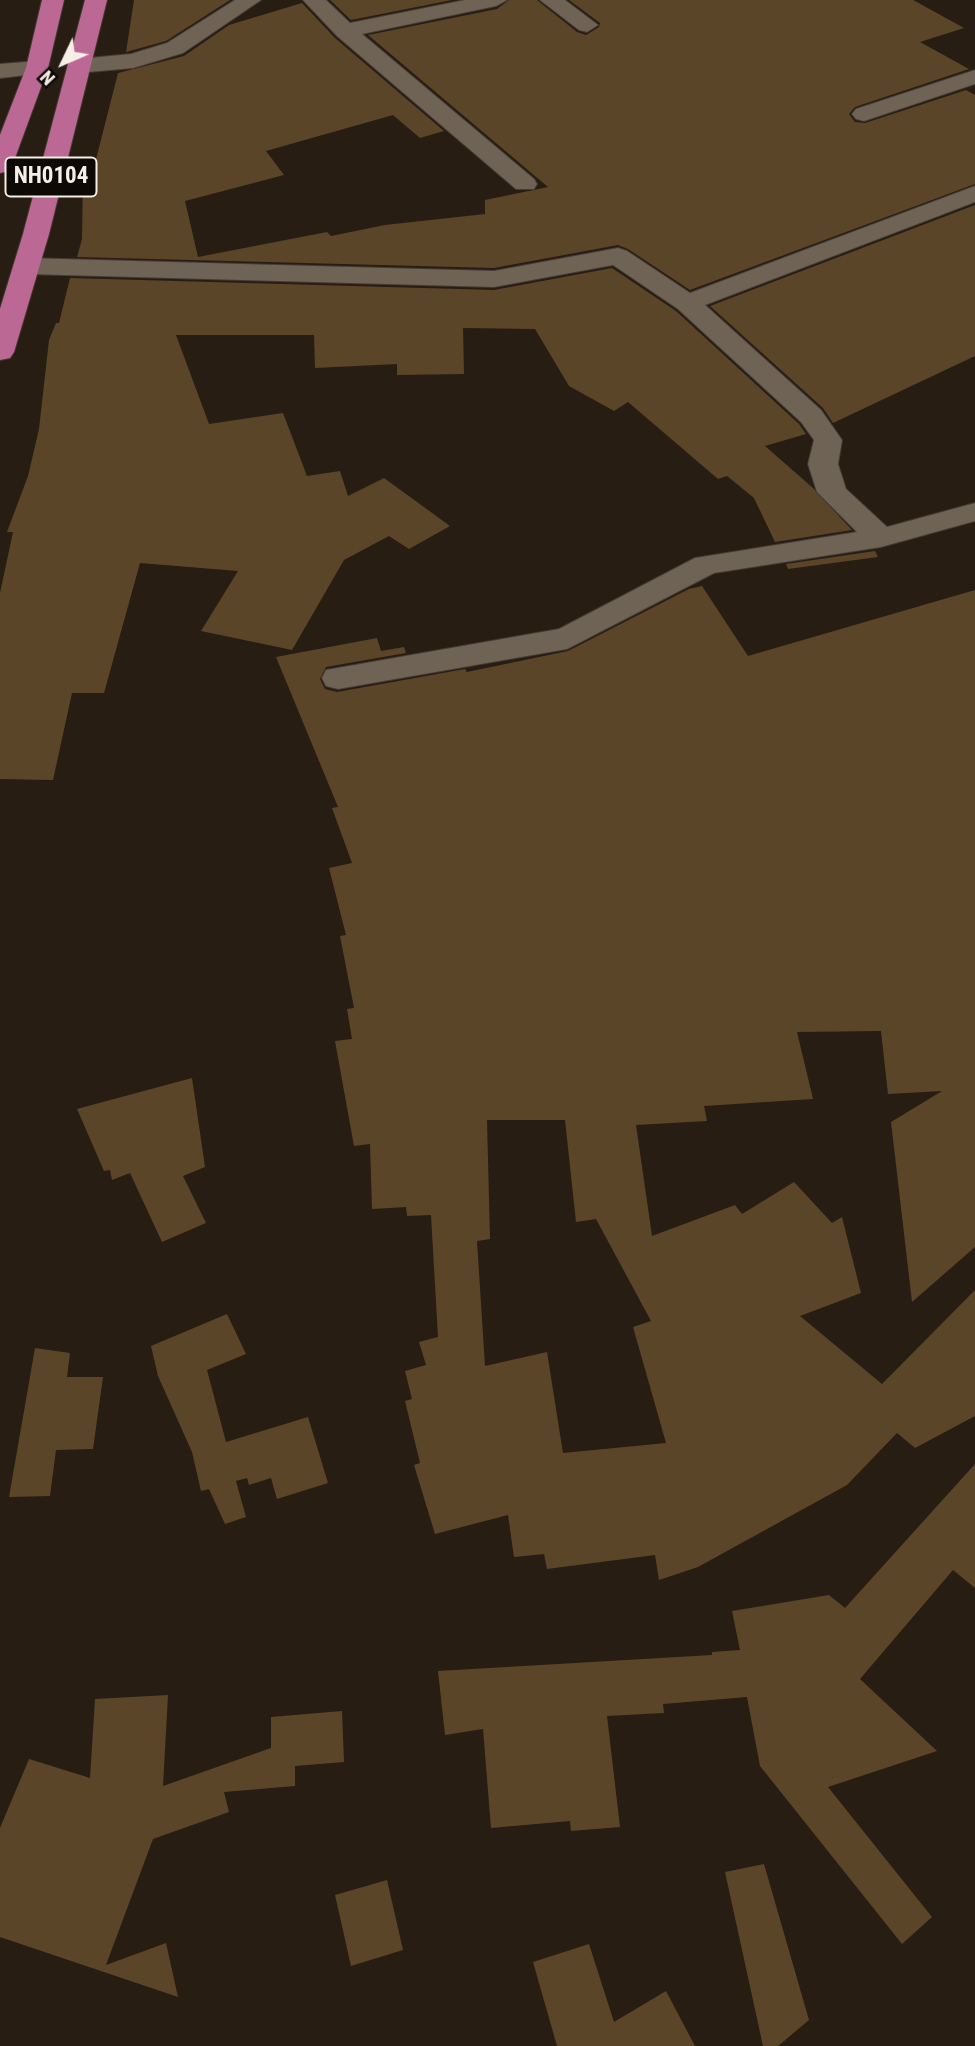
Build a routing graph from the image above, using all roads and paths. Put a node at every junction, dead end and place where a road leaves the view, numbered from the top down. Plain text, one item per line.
1 (53, 0) edge
2 (96, 0) edge
3 (250, 0) edge
4 (314, 0) edge
5 (496, 0) edge
6 (551, 0) edge
7 (587, 25) dead end
8 (345, 32) junction
9 (78, 66) junction
10 (37, 68) junction
11 (0, 71) edge
12 (975, 77) edge
13 (864, 114) dead end
14 (6, 134) edge
15 (0, 166) edge
16 (525, 184) dead end
17 (975, 193) edge
18 (27, 266) junction
19 (687, 303) junction
20 (0, 352) edge
21 (975, 512) edge
22 (881, 538) junction
23 (338, 678) dead end

1 - 10 highway, NH0104
2 - 9 highway, NH0104
3 - 9 street
4 - 8 street
5 - 8 street
6 - 7 street
8 - 16 street
9 - 18 highway, NH0104
10 - 11 street
10 - 14 highway, NH0104
12 - 13 street
14 - 15 highway, NH0104
17 - 19 street
18 - 19 street
18 - 20 highway, NH0104
19 - 22 street
21 - 22 street
22 - 23 street

